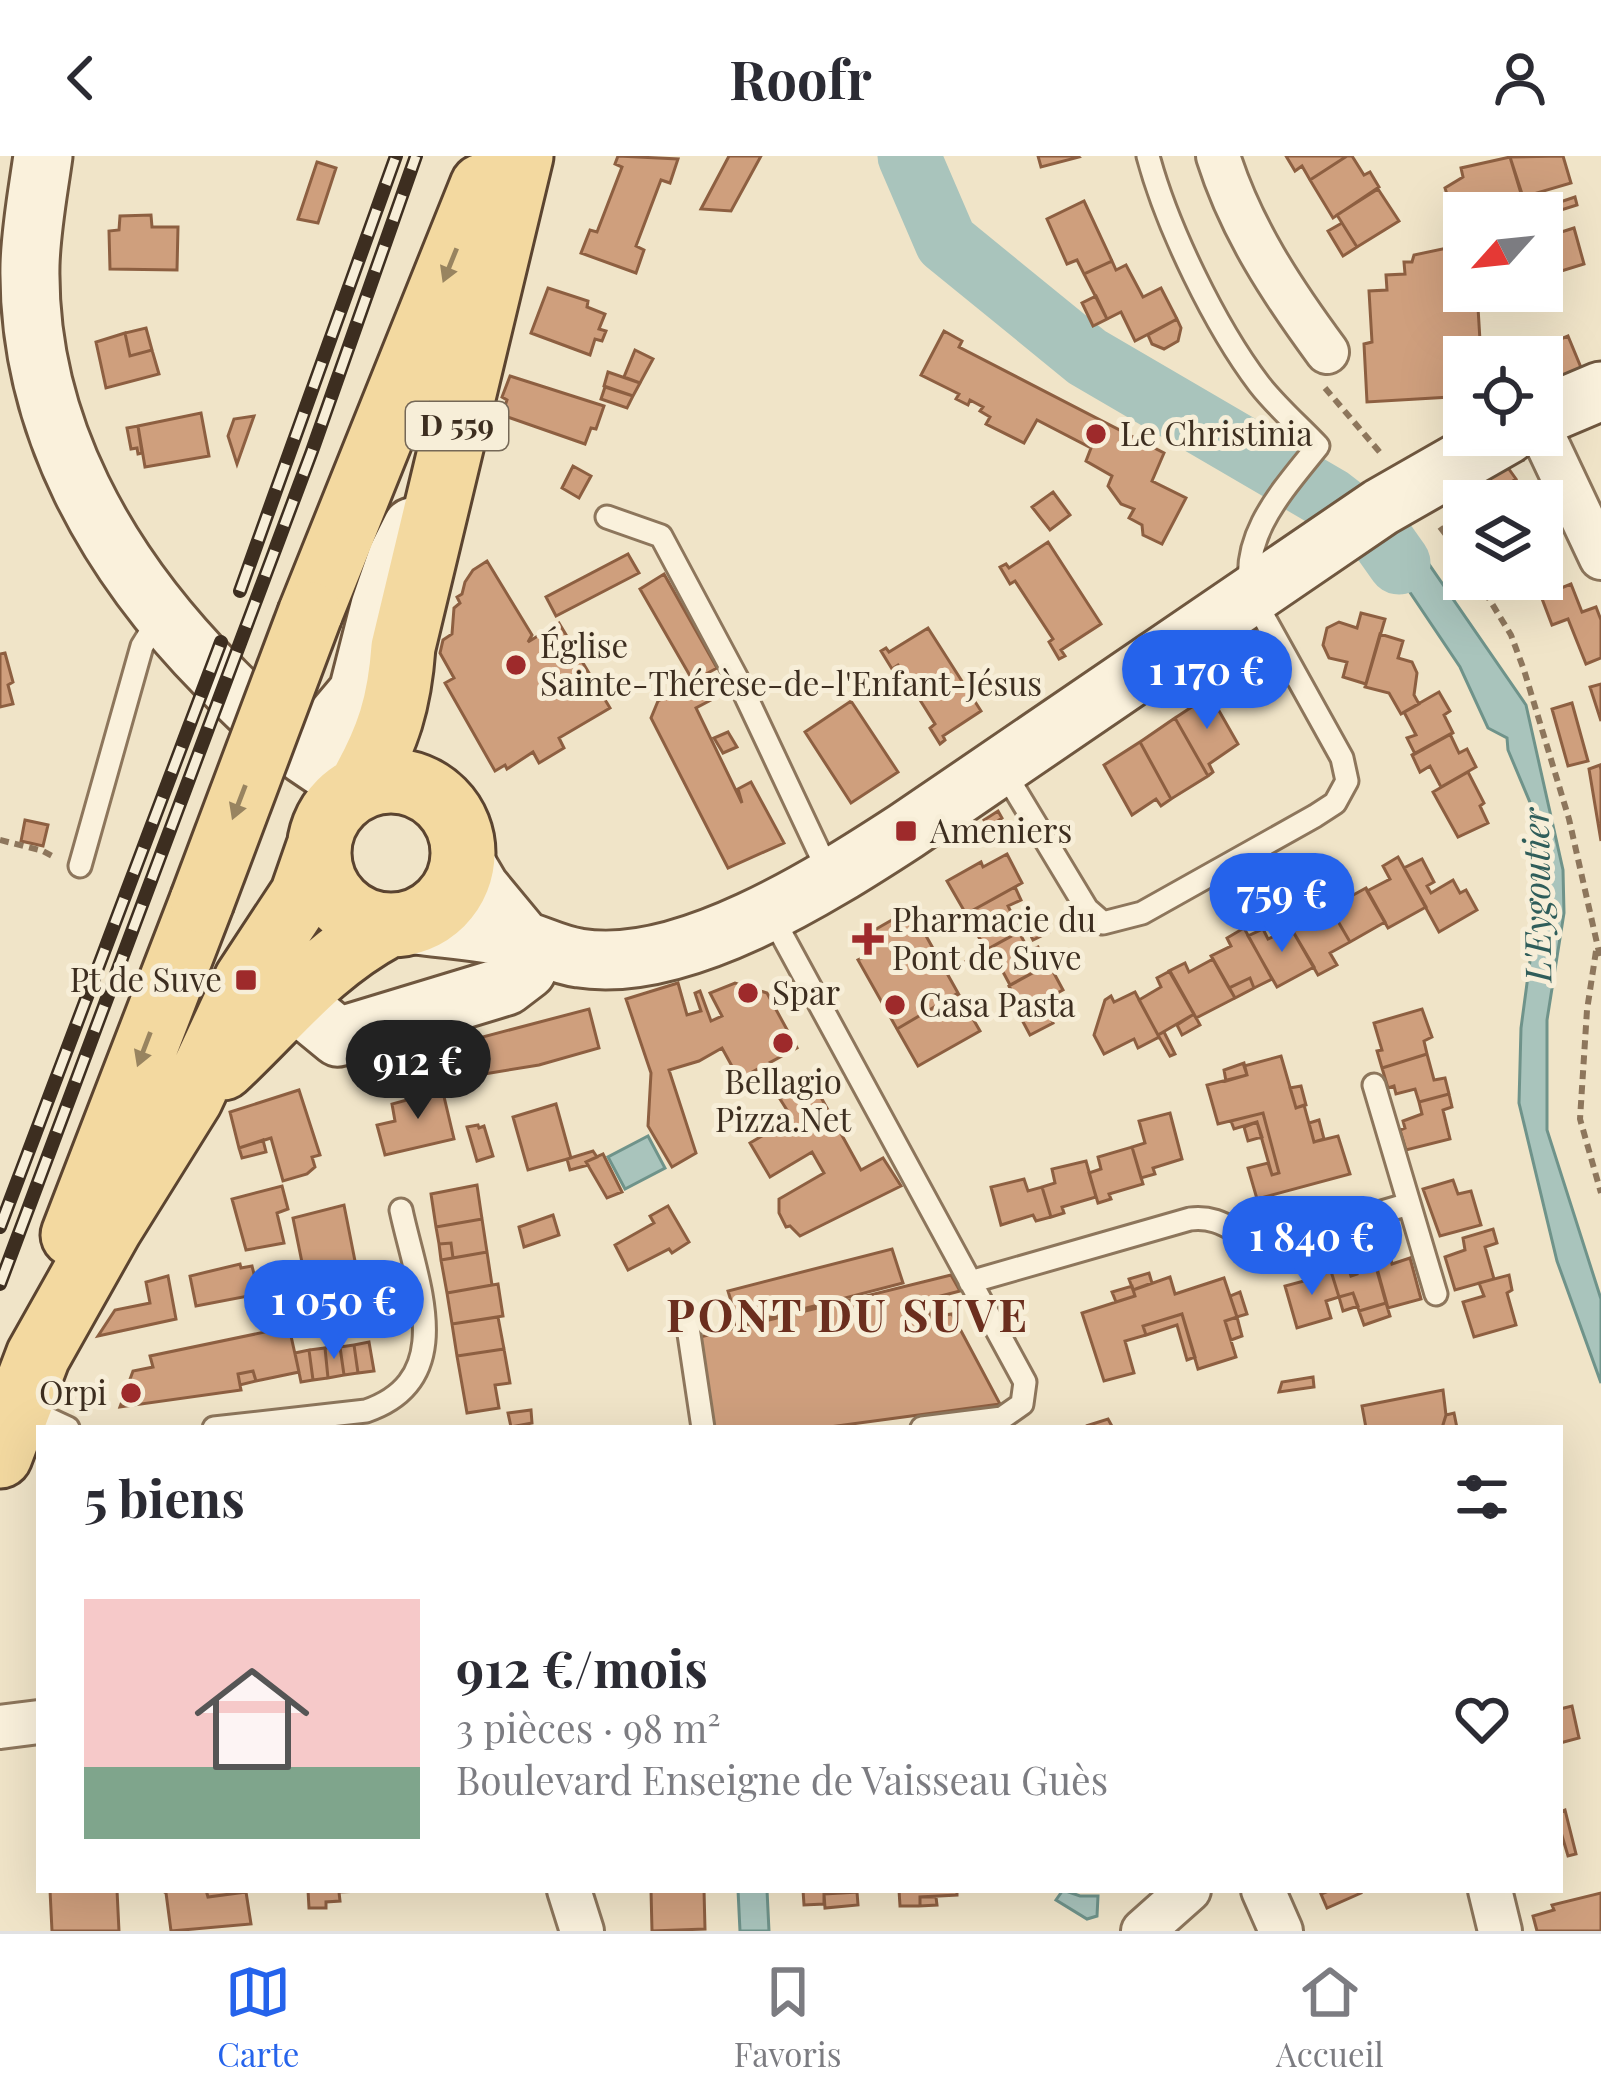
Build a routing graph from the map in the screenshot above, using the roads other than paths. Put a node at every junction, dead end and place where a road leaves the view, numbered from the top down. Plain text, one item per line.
1 (43, 156) edge
2 (494, 156) edge
3 (521, 156) edge
4 (1148, 156) edge
5 (1218, 156) edge
6 (16, 235) edge
7 (1328, 352) dead end
8 (1601, 391) edge
9 (1563, 407) edge
10 (450, 453) junction
11 (1480, 456) edge
12 (1553, 456) edge
13 (607, 517) dead end
14 (1601, 558) edge
15 (1252, 596) junction
16 (161, 615) junction
17 (399, 697) junction
18 (286, 745) junction
19 (1001, 767) junction
20 (360, 787) junction
21 (436, 796) junction
22 (318, 849) junction
23 (463, 860) junction
24 (80, 866) dead end
25 (832, 879) junction
26 (769, 912) junction
27 (398, 925) junction
28 (530, 944) junction
29 (299, 988) junction
30 (1374, 1084) dead end
31 (191, 1099) junction
32 (1409, 1204) junction
33 (401, 1210) dead end
34 (970, 1282) junction
35 (1436, 1294) dead end
36 (686, 1314) dead end
37 (32, 1412) edge
38 (241, 1425) edge
39 (703, 1425) edge
40 (946, 1425) edge
41 (36, 1722) edge
42 (0, 1727) edge
43 (569, 1893) edge
44 (1187, 1893) edge
45 (1264, 1893) edge
46 (1491, 1893) edge
47 (582, 1931) edge
48 (1143, 1931) edge
49 (1281, 1931) edge
50 (1500, 1931) edge

1 - 6 main road
2 -> 37 main road, D 559, bridge
3 - 10 main road, D 559
4 - 15 lane
5 - 7 street
6 - 16 main road
8 - 9 main road
10 - 17 main road, D 559
10 - 18 main road
11 - 15 main road
12 - 14 street
13 - 25 lane
15 - 19 main road
15 - 19 lane
16 - 18 main road
16 - 24 lane
17 - 20 main road
17 - 21 main road
18 - 20 main road
18 - 22 main road
19 - 25 main road
20 - 21 main road
20 - 22 main road
21 - 23 main road
22 - 27 main road
22 - 31 main road
23 - 27 main road
23 - 28 main road
25 - 26 main road
26 - 28 main road
26 - 34 lane
27 - 28 main road
27 - 29 main road
28 - 29 main road
29 - 31 main road
30 - 32 lane
31 - 37 main road
32 - 34 lane
32 - 35 lane
33 - 38 lane
34 - 40 lane
36 - 39 lane
41 - 42 street
43 - 47 street
44 - 48 street
45 - 49 street
46 - 50 street

